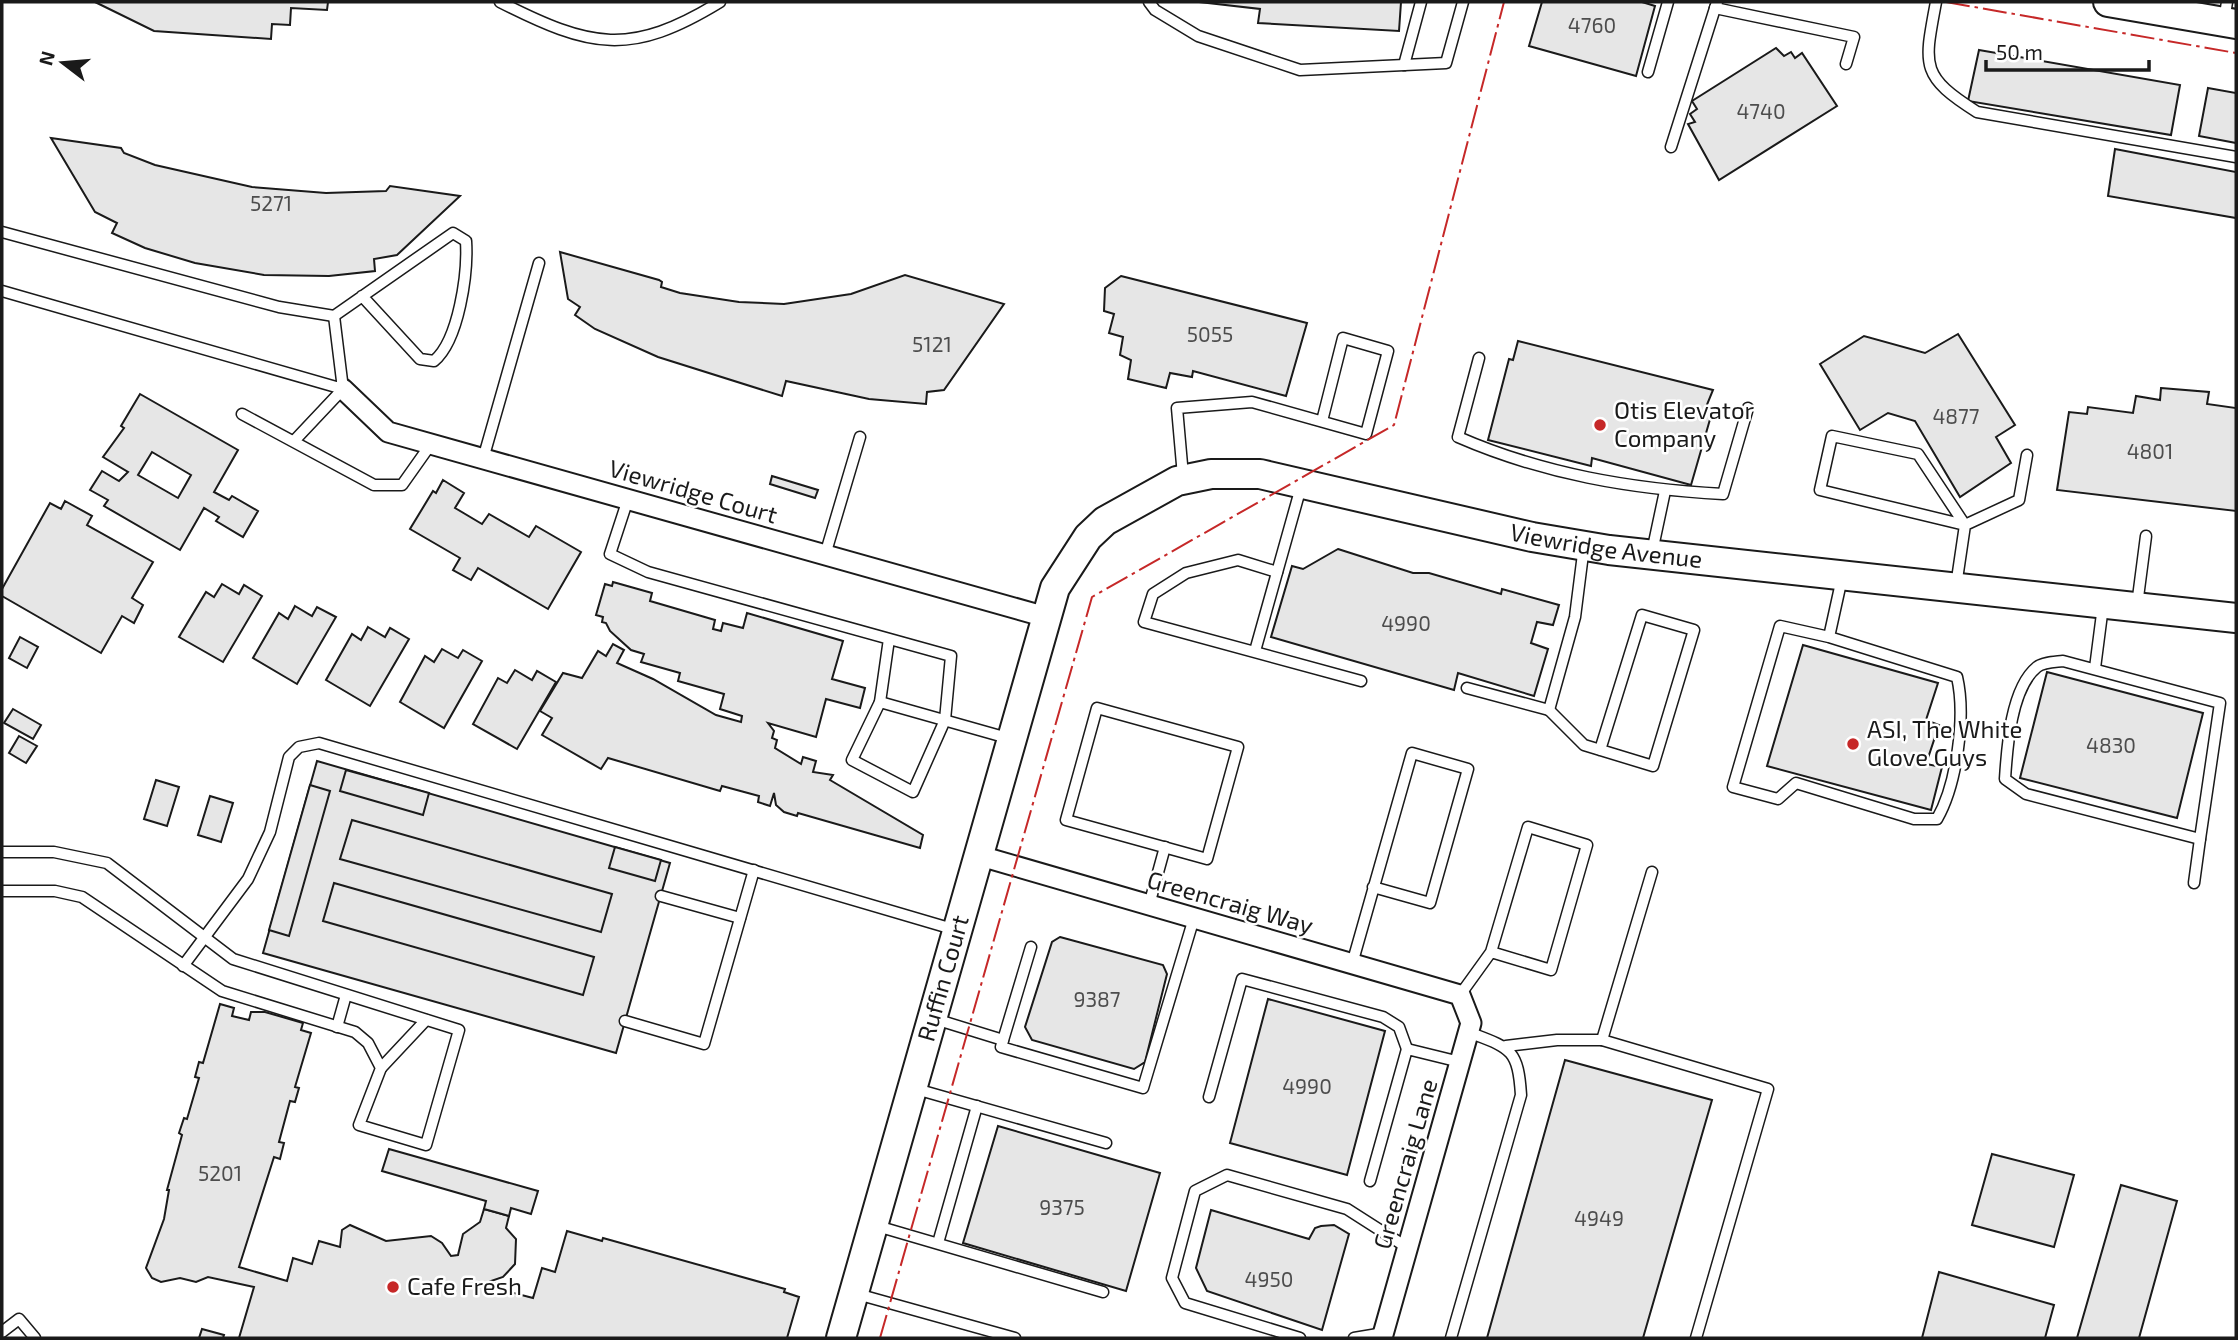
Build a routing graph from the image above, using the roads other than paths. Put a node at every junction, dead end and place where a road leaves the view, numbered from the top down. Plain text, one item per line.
1 (500, 2) edge
2 (720, 2) edge
3 (1149, 2) edge
4 (1421, 2) edge
5 (1463, 2) edge
6 (1668, 2) edge
7 (1936, 2) edge
8 (2108, 2) edge
9 (1716, 5) edge
10 (2229, 16) edge
11 (1846, 64) dead end
12 (1404, 65) junction
13 (1648, 72) dead end
14 (1671, 147) dead end
15 (2236, 157) edge
16 (2, 232) edge
17 (539, 263) dead end
18 (2, 291) edge
19 (362, 296) junction
20 (334, 316) junction
21 (1479, 358) dead end
22 (342, 389) junction
23 (1748, 408) dead end
24 (243, 414) dead end
25 (1322, 421) junction
26 (860, 437) dead end
27 (293, 441) junction
28 (431, 444) junction
29 (2027, 455) dead end
30 (483, 458) junction
31 (1183, 480) junction
32 (1302, 484) junction
33 (1665, 491) junction
34 (628, 499) junction
35 (1965, 525) junction
36 (2146, 536) dead end
37 (1584, 546) junction
38 (1651, 554) junction
39 (825, 555) junction
40 (1277, 572) junction
41 (1843, 574) junction
42 (1956, 586) junction
43 (2104, 603) junction
44 (2137, 607) junction
45 (1046, 617) junction
46 (2236, 618) edge
47 (1829, 637) junction
48 (889, 639) junction
49 (1255, 651) junction
50 (2095, 668) junction
51 (1361, 681) dead end
52 (1466, 688) dead end
53 (880, 702) junction
54 (1549, 710) junction
55 (945, 720) junction
56 (1011, 738) junction
57 (1600, 750) junction
58 (2200, 839) junction
59 (1164, 847) junction
60 (2, 852) edge
61 (977, 855) junction
62 (754, 870) junction
63 (1652, 872) dead end
64 (2194, 883) dead end
65 (1373, 887) junction
66 (2, 891) edge
67 (661, 896) dead end
68 (1149, 905) junction
69 (740, 918) junction
70 (1194, 918) junction
71 (956, 930) junction
72 (204, 939) junction
73 (1031, 947) dead end
74 (1491, 952) junction
75 (1352, 964) junction
76 (183, 966) junction
77 (346, 995) junction
78 (1462, 1000) junction
79 (931, 1018) junction
80 (426, 1020) junction
81 (625, 1021) dead end
82 (337, 1027) junction
83 (1468, 1032) junction
84 (1003, 1040) junction
85 (1602, 1040) junction
86 (1506, 1046) junction
87 (1407, 1049) junction
88 (1460, 1062) junction
89 (381, 1068) junction
90 (912, 1087) junction
91 (1209, 1097) dead end
92 (977, 1106) junction
93 (1105, 1143) dead end
94 (1370, 1181) dead end
95 (873, 1225) junction
96 (938, 1243) junction
97 (1408, 1248) junction
98 (1102, 1292) dead end
99 (854, 1293) junction
100 (2, 1332) edge
101 (1383, 1335) edge
102 (35, 1338) edge
103 (841, 1338) edge
104 (1015, 1338) edge
105 (1300, 1338) edge
106 (1354, 1338) edge
107 (1451, 1338) edge
108 (1696, 1338) edge

1 - 2 lane
3 - 12 lane
4 - 12 lane
5 - 12 lane
6 - 13 lane
7 - 15 lane
8 - 10 street
9 - 11 lane
9 - 14 lane
16 - 20 lane
17 - 30 lane
18 - 22 lane
19 - 19 lane
19 - 20 lane
20 - 22 lane
21 - 33 lane
22 - 27 lane
22 - 28 street, Viewridge Court
23 - 33 lane
24 - 27 lane
25 - 25 lane
25 - 31 lane
26 - 39 lane
27 - 28 lane
28 - 30 street, Viewridge Court
29 - 35 lane
30 - 34 street, Viewridge Court
31 - 32 street, Viewridge Avenue
31 - 45 street, Viewridge Avenue
32 - 37 street, Viewridge Avenue
32 - 40 lane
33 - 38 lane
34 - 39 street, Viewridge Court
34 - 48 lane
35 - 35 lane
35 - 42 lane
36 - 44 lane
37 - 38 street, Viewridge Avenue
37 - 54 lane
38 - 41 street, Viewridge Avenue
39 - 45 street, Viewridge Court
40 - 49 lane
40 - 49 lane
41 - 42 street, Viewridge Avenue
41 - 47 lane
42 - 43 street, Viewridge Avenue
43 - 44 street, Viewridge Avenue
43 - 50 lane
44 - 46 street, Viewridge Avenue
45 - 56 street, Ruffin Court
47 - 47 lane
48 - 53 lane
48 - 55 lane
49 - 51 lane
50 - 58 lane
50 - 58 lane
52 - 54 lane
53 - 55 lane
53 - 55 lane
54 - 57 lane
55 - 56 lane
56 - 61 street, Ruffin Court
57 - 57 lane
58 - 64 lane
59 - 59 lane
59 - 68 lane
60 - 72 lane
61 - 68 street, Greencraig Way
61 - 71 street, Ruffin Court
62 - 69 lane
62 - 71 lane
62 - 72 lane
63 - 85 lane
65 - 65 lane
65 - 75 lane
66 - 76 lane
67 - 69 lane
68 - 70 street, Greencraig Way
69 - 81 lane
70 - 75 street, Greencraig Way
70 - 84 lane
71 - 79 street, Ruffin Court
72 - 76 lane
72 - 77 lane
73 - 84 lane
74 - 74 lane
74 - 78 lane
75 - 78 street, Greencraig Way
76 - 82 lane
77 - 80 lane
77 - 82 lane
78 - 83 street, Greencraig Lane
79 - 84 lane
79 - 90 street, Ruffin Court
80 - 89 lane
80 - 89 lane
82 - 89 lane
83 - 86 lane
83 - 88 street, Greencraig Lane
85 - 86 lane
85 - 108 lane
86 - 107 lane
87 - 88 lane
87 - 91 lane
87 - 94 lane
88 - 97 street, Greencraig Lane
90 - 92 lane
90 - 95 street, Ruffin Court
92 - 93 lane
92 - 96 lane
95 - 96 lane
95 - 99 street, Ruffin Court
96 - 98 lane
97 - 101 street, Greencraig Lane
97 - 105 lane
99 - 103 street, Ruffin Court
99 - 104 lane
100 - 102 lane
101 - 106 lane

